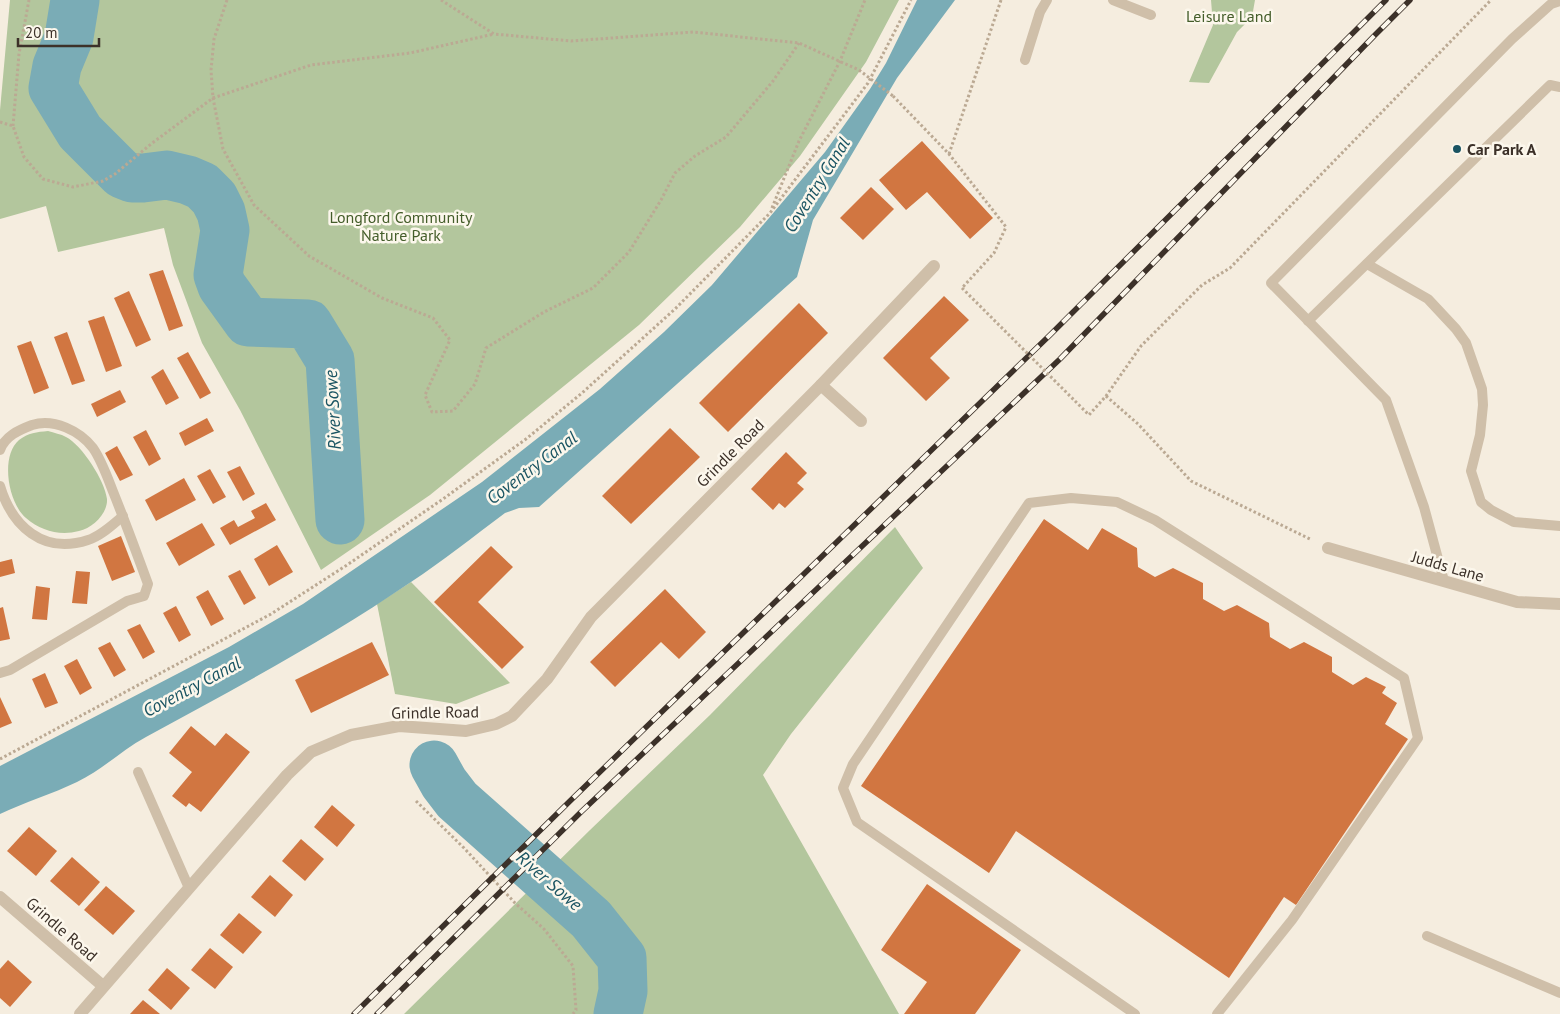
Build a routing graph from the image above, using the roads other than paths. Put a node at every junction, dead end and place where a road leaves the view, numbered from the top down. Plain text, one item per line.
1 (1047, 0) edge
2 (1113, 0) edge
3 (1560, 1) edge
4 (1151, 15) dead end
5 (1025, 60) dead end
6 (1560, 87) edge
7 (1367, 264) junction
8 (934, 266) dead end
9 (1308, 321) junction
10 (821, 385) junction
11 (861, 422) dead end
12 (1, 446) edge
13 (0, 486) edge
14 (123, 516) junction
15 (1560, 526) edge
16 (1328, 548) road end
17 (1444, 581) junction
18 (1560, 604) edge
19 (0, 673) edge
20 (138, 772) dead end
21 (189, 888) junction
22 (0, 897) edge
23 (1426, 936) dead end
24 (103, 986) junction
25 (1560, 993) edge
26 (80, 1014) edge
27 (1135, 1014) edge
28 (1217, 1014) edge

1 - 5 lane
2 - 4 lane
3 - 9 lane
6 - 7 lane
7 - 9 lane
7 - 15 lane
8 - 10 street, Grindle Road
9 - 17 lane
10 - 11 street
10 - 21 street, Grindle Road
12 - 14 lane
13 - 14 lane
14 - 19 lane
16 - 17 street, Judds Lane
17 - 18 street, Judds Lane
20 - 21 lane
21 - 24 street, Grindle Road
22 - 24 street, Grindle Road
23 - 25 lane
24 - 26 street, Grindle Road
27 - 28 lane

